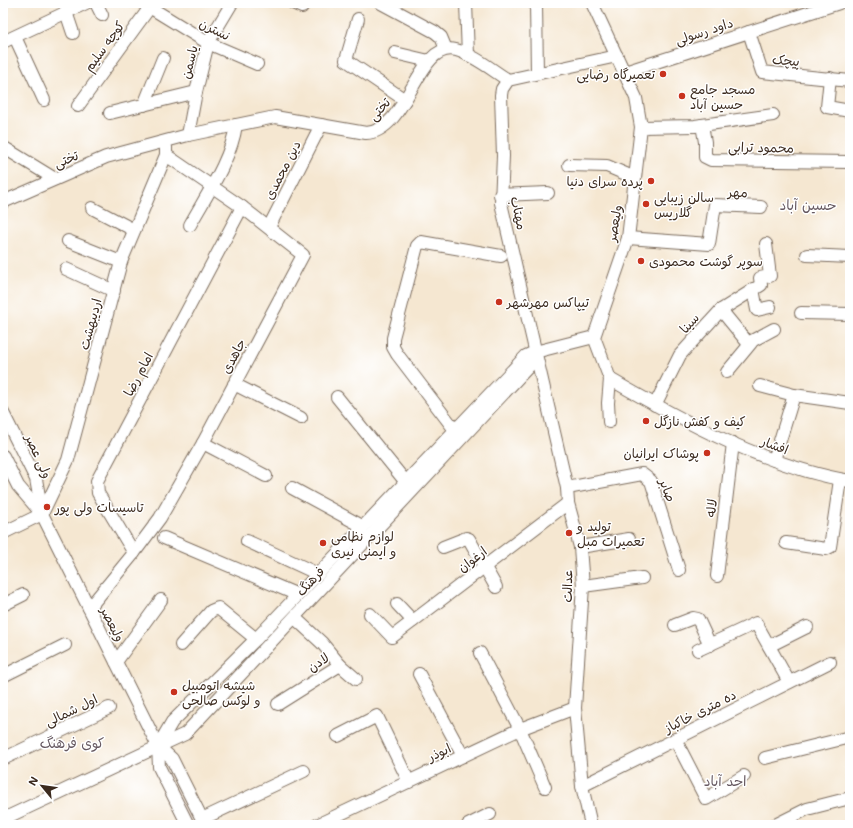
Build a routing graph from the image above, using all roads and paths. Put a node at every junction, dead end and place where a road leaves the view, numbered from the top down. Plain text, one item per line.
1 (86, 3) edge
2 (96, 3) edge
3 (232, 3) edge
4 (466, 3) edge
5 (536, 3) edge
6 (592, 3) edge
7 (838, 3) edge
8 (148, 4) edge
9 (379, 4) edge
10 (66, 12) junction
11 (102, 15) dead end
12 (358, 19) dead end
13 (749, 32) junction
14 (73, 33) dead end
15 (14, 37) junction
16 (3, 42) edge
17 (208, 43) junction
18 (446, 48) junction
19 (395, 53) dead end
20 (468, 55) junction
21 (617, 56) junction
22 (163, 58) dead end
23 (429, 60) junction
24 (257, 64) dead end
25 (625, 72) junction
26 (537, 73) junction
27 (830, 78) junction
28 (508, 80) junction
29 (850, 81) edge
30 (196, 92) junction
31 (44, 100) dead end
32 (406, 100) junction
33 (144, 105) junction
34 (78, 106) dead end
35 (850, 111) edge
36 (110, 113) dead end
37 (773, 114) dead end
38 (236, 125) junction
39 (702, 125) junction
40 (321, 126) junction
41 (641, 127) junction
42 (188, 134) junction
43 (167, 141) junction
44 (3, 147) edge
45 (166, 155) junction
46 (850, 162) edge
47 (569, 165) dead end
48 (635, 178) junction
49 (55, 179) junction
50 (211, 186) junction
51 (548, 193) dead end
52 (500, 195) junction
53 (3, 202) edge
54 (242, 206) junction
55 (761, 207) dead end
56 (92, 208) dead end
57 (190, 225) dead end
58 (269, 227) junction
59 (134, 230) junction
60 (628, 238) junction
61 (68, 241) dead end
62 (766, 244) dead end
63 (501, 256) dead end
64 (806, 256) dead end
65 (850, 257) edge
66 (122, 262) junction
67 (66, 269) dead end
68 (753, 289) junction
69 (114, 291) junction
70 (770, 307) dead end
71 (721, 310) junction
72 (802, 313) dead end
73 (850, 314) edge
74 (774, 329) dead end
75 (594, 337) junction
76 (751, 343) junction
77 (535, 352) junction
78 (727, 372) dead end
79 (610, 379) junction
80 (234, 384) junction
81 (760, 386) dead end
82 (794, 395) junction
83 (337, 397) dead end
84 (850, 403) edge
85 (654, 405) junction
86 (3, 413) edge
87 (301, 418) dead end
88 (609, 422) dead end
89 (455, 430) junction
90 (203, 443) junction
91 (733, 443) junction
92 (3, 456) edge
93 (774, 460) junction
94 (266, 476) dead end
95 (845, 480) edge
96 (405, 481) junction
97 (292, 488) dead end
98 (567, 488) junction
99 (568, 503) junction
100 (42, 514) junction
101 (362, 526) junction
102 (3, 533) edge
103 (164, 538) dead end
104 (629, 539) dead end
105 (247, 541) dead end
106 (786, 543) dead end
107 (443, 547) dead end
108 (580, 547) junction
109 (134, 553) junction
110 (484, 567) junction
111 (678, 570) dead end
112 (318, 574) junction
113 (717, 576) dead end
114 (642, 578) dead end
115 (583, 586) junction
116 (496, 587) dead end
117 (23, 595) dead end
118 (298, 596) junction
119 (162, 600) dead end
120 (3, 604) edge
121 (397, 604) dead end
122 (89, 608) junction
123 (370, 614) dead end
124 (295, 618) junction
125 (413, 622) junction
126 (675, 625) dead end
127 (807, 627) dead end
128 (256, 639) junction
129 (710, 644) junction
130 (65, 645) dead end
131 (181, 645) dead end
132 (769, 646) junction
133 (698, 650) dead end
134 (480, 653) dead end
135 (116, 662) junction
136 (830, 662) dead end
137 (340, 665) junction
138 (419, 674) dead end
139 (3, 676) edge
140 (356, 680) dead end
141 (789, 682) junction
142 (278, 704) dead end
143 (109, 708) dead end
144 (575, 708) junction
145 (520, 729) junction
146 (338, 736) dead end
147 (850, 737) edge
148 (675, 739) junction
149 (158, 746) junction
150 (463, 756) junction
151 (765, 758) dead end
152 (3, 759) edge
153 (304, 771) dead end
154 (744, 776) dead end
155 (409, 782) junction
156 (582, 786) junction
157 (545, 787) dead end
158 (850, 798) edge
159 (490, 814) dead end
160 (3, 819) edge
161 (204, 822) edge
162 (778, 824) edge
163 (188, 825) edge
164 (317, 825) edge
165 (468, 825) edge
166 (591, 825) edge

1 - 10 street
2 - 11 street
3 - 17 street, یاسمن
4 - 20 street
5 - 26 street
6 - 21 street, ولیعصر
7 - 13 street, داود رسولی
8 - 17 street, نسترن
8 - 34 street, کوچه سلیم
9 - 18 street
10 - 14 street
10 - 15 street
12 - 32 street
13 - 25 street, داود رسولی
13 - 27 street, پیچک
15 - 16 street
15 - 31 street
17 - 24 street, نسترن
17 - 30 street, یاسمن
18 - 20 street
18 - 23 street, تختی
19 - 23 street
20 - 28 street
21 - 25 street, ولیعصر
21 - 26 street
22 - 33 street
23 - 32 street, تختی
25 - 41 street, ولیعصر
26 - 28 street
27 - 29 street, پیچک
27 - 35 street
28 - 52 street, مهتاب
30 - 33 street
30 - 42 street, یاسمن
32 - 40 street, تختی
33 - 36 street
37 - 39 street
38 - 40 street, تختی
38 - 42 street, تختی
38 - 50 street
39 - 41 street
39 - 46 street, محمود ترابی
40 - 58 street, دین محمدی
41 - 48 street, ولیعصر
42 - 43 street, تختی
43 - 45 street, اردیبهشت
43 - 49 street, تختی
44 - 49 street
45 - 50 street, جاهدی
45 - 59 street, اردیبهشت
47 - 48 street
48 - 60 street, ولیعصر
49 - 53 street, تختی
50 - 54 street, جاهدی
50 - 57 street
51 - 52 street
52 - 77 street, مهتاب
54 - 58 street, جاهدی
54 - 109 street, امام رضا
55 - 60 street, مهر
56 - 59 street
58 - 80 street, جاهدی
59 - 66 street, اردیبهشت
60 - 75 street, ولیعصر
61 - 66 street
62 - 68 street, سینا
63 - 89 street
64 - 65 street
66 - 69 street, اردیبهشت
67 - 69 street
68 - 70 street
68 - 71 street, سینا
69 - 100 street, اردیبهشت
71 - 76 street
71 - 85 street, سینا
72 - 73 street
74 - 76 street
75 - 77 street, فرهنگ
75 - 79 street
76 - 78 street
77 - 89 street, فرهنگ
77 - 98 street, عدالت
77 - 124 street, فرهنگ
79 - 85 street, افشار
79 - 88 street
80 - 87 street
80 - 90 street, جاهدی
81 - 82 street
82 - 84 street
82 - 93 street
83 - 96 street
85 - 91 street, افشار
86 - 100 street, ولی عصر
89 - 96 street, فرهنگ
90 - 94 street
90 - 109 street, جاهدی
91 - 93 street, افشار
91 - 113 street, لاله
92 - 100 street
93 - 95 street, افشار
95 - 106 street
96 - 101 street, فرهنگ
97 - 101 street
98 - 99 street, عدالت
98 - 111 street, صابر
99 - 108 street, عدالت
99 - 110 street, ارغوان
100 - 102 street
100 - 122 street, ولیعصر
101 - 112 street, فرهنگ
103 - 118 street
104 - 108 street
105 - 112 street
107 - 110 street
108 - 115 street, عدالت
109 - 122 street, جاهدی
110 - 116 street
110 - 125 street, ارغوان
112 - 118 street, فرهنگ
114 - 115 street
115 - 144 street, عدالت
117 - 120 street
118 - 128 street, فرهنگ
119 - 135 street
121 - 125 street
122 - 135 street, ولیعصر
123 - 125 street, ارغوان
124 - 137 street, لادن
124 - 149 street, فرهنگ
126 - 129 street
127 - 132 street
128 - 131 street
128 - 149 street, فرهنگ
129 - 132 street
129 - 133 street
130 - 139 street
132 - 141 street
134 - 145 street
135 - 149 street, ولیعصر
136 - 141 street, ده متری خاکباز
137 - 140 street
137 - 142 street, لادن
138 - 150 street
141 - 148 street, ده متری خاکباز
143 - 152 street, اول شمالی
144 - 145 street, ابوذر
144 - 156 street, عدالت
145 - 150 street, ابوذر
145 - 157 street
146 - 155 street
147 - 151 street
148 - 154 street
148 - 156 street, ده متری خاکباز
149 - 160 street, فرهنگ
149 - 161 street, ولیعصر
149 - 163 street, ولیعصر
150 - 155 street, ابوذر
153 - 161 street
155 - 164 street, ابوذر
156 - 166 street, عدالت
158 - 162 street
159 - 165 street

